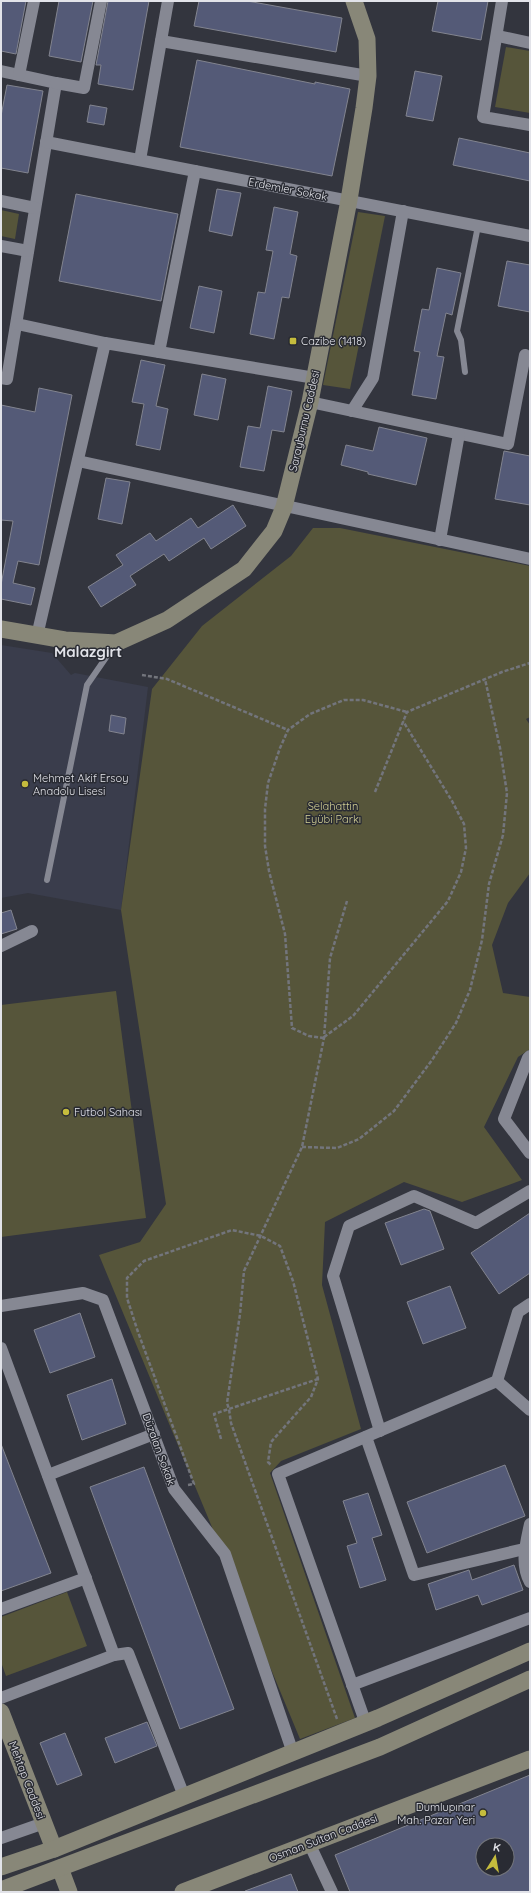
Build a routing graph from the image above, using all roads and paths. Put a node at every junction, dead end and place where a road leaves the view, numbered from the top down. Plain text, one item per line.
1 (34, 1) edge
2 (101, 1) edge
3 (168, 1) edge
4 (502, 1) edge
5 (357, 2) edge
6 (498, 36) junction
7 (161, 41) junction
8 (530, 43) edge
9 (1, 71) edge
10 (19, 75) junction
11 (368, 76) junction
12 (56, 83) junction
13 (530, 125) edge
14 (46, 142) junction
15 (140, 160) junction
16 (194, 171) junction
17 (349, 200) junction
18 (1, 201) edge
19 (36, 208) junction
20 (403, 211) junction
21 (478, 226) junction
22 (530, 236) edge
23 (1, 246) edge
24 (28, 251) junction
25 (17, 324) junction
26 (106, 343) junction
27 (159, 352) junction
28 (525, 356) dead end
29 (465, 372) dead end
30 (1, 378) edge
31 (315, 378) junction
32 (310, 402) junction
33 (352, 411) junction
34 (459, 434) junction
35 (78, 461) junction
36 (284, 507) junction
37 (440, 540) junction
38 (530, 559) edge
39 (1, 629) edge
40 (37, 636) junction
41 (116, 643) junction
42 (530, 663) edge
43 (142, 675) dead end
44 (485, 679) junction
45 (407, 712) junction
46 (403, 721) junction
47 (288, 730) junction
48 (375, 792) dead end
49 (47, 880) dead end
50 (347, 901) dead end
51 (32, 931) dead end
52 (1, 946) edge
53 (324, 1038) junction
54 (530, 1056) edge
55 (302, 1146) junction
56 (530, 1153) edge
57 (530, 1191) edge
58 (261, 1236) junction
59 (530, 1304) edge
60 (1, 1306) edge
61 (1, 1348) edge
62 (318, 1379) junction
63 (497, 1382) junction
64 (229, 1409) junction
65 (530, 1410) edge
66 (380, 1431) junction
67 (154, 1434) junction
68 (366, 1437) junction
69 (221, 1439) dead end
70 (278, 1474) junction
71 (48, 1475) junction
72 (174, 1489) junction
73 (530, 1524) edge
74 (524, 1549) junction
75 (86, 1578) junction
76 (530, 1582) edge
77 (1, 1608) edge
78 (530, 1618) edge
79 (530, 1650) edge
80 (114, 1655) junction
81 (530, 1679) edge
82 (352, 1686) junction
83 (1, 1698) edge
84 (1, 1712) edge
85 (366, 1724) junction
86 (342, 1733) junction
87 (293, 1753) junction
88 (530, 1759) edge
89 (184, 1796) junction
90 (44, 1823) junction
91 (1, 1838) edge
92 (309, 1843) junction
93 (54, 1849) junction
94 (1, 1867) edge
95 (60, 1868) junction
96 (1, 1890) edge
97 (69, 1892) edge
98 (183, 1892) edge
99 (332, 1892) edge

1 - 10 street
2 - 12 street
3 - 7 street
4 - 6 street
5 - 11 street, Sarayburnu Caddesi
6 - 8 street
6 - 13 street
7 - 11 street
7 - 15 street
9 - 10 street
10 - 12 street
11 - 17 street, Sarayburnu Caddesi
12 - 14 street
14 - 15 street, Erdemler Sokak
14 - 19 street
15 - 16 street, Erdemler Sokak
16 - 17 street, Erdemler Sokak
16 - 27 street
17 - 20 street, Erdemler Sokak
17 - 31 street, Sarayburnu Caddesi
18 - 19 street
19 - 24 street
20 - 21 street, Erdemler Sokak
20 - 33 street
21 - 22 street, Erdemler Sokak
21 - 29 lane
23 - 24 street
24 - 25 street
25 - 26 street
25 - 30 street
26 - 27 street
26 - 35 street
27 - 31 street
28 - 34 street
31 - 32 street, Sarayburnu Caddesi
32 - 33 street
32 - 36 street, Sarayburnu Caddesi
33 - 34 street
34 - 37 street
35 - 36 street
35 - 40 street
36 - 37 street
36 - 41 street, Sarayburnu Caddesi
37 - 38 street
39 - 40 street, Sarayburnu Caddesi
40 - 41 street, Sarayburnu Caddesi
41 - 49 lane
42 - 44 path
43 - 47 path
44 - 45 path
44 - 55 path
45 - 46 path
45 - 47 path
46 - 48 path
46 - 53 path
47 - 53 path
50 - 53 path
51 - 52 street
53 - 55 path
54 - 56 street
55 - 58 path
57 - 66 street
58 - 62 path
58 - 64 path
58 - 72 path
59 - 63 street
60 - 67 street, Düzalan Sokak
61 - 71 street
62 - 64 path
62 - 70 path
63 - 65 street
63 - 66 street
64 - 69 path
64 - 86 path
66 - 68 street
67 - 71 street
67 - 72 street, Düzalan Sokak
68 - 70 street
68 - 74 street
70 - 82 street
71 - 75 street
72 - 87 street, Düzalan Sokak
73 - 74 street
74 - 76 street
75 - 77 street
75 - 80 street
78 - 82 street
79 - 85 street
80 - 83 street
80 - 89 street
81 - 95 street
82 - 85 street
84 - 90 street, Mehtap Caddesi
85 - 86 street
86 - 87 street
87 - 89 street
88 - 92 street, Osman Sultan Caddesi
89 - 93 street
90 - 91 street
90 - 93 street, Mehtap Caddesi
92 - 98 street, Osman Sultan Caddesi
92 - 99 street
93 - 94 street
93 - 95 street
95 - 96 street
95 - 97 street

